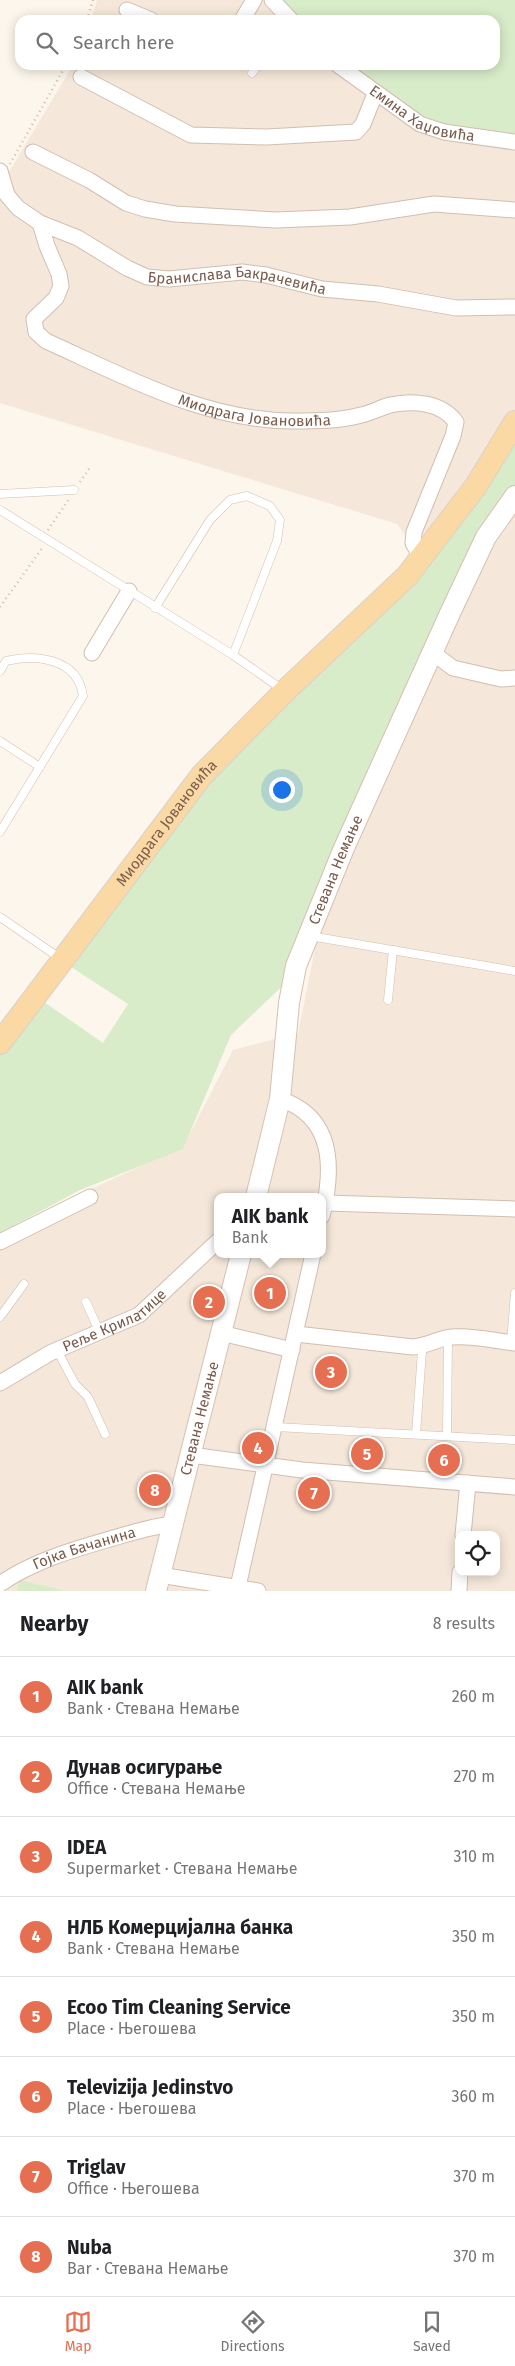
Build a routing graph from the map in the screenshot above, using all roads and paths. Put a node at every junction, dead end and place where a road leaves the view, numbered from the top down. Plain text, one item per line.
1 (93, 0) edge
2 (254, 0) edge
3 (272, 0) edge
4 (127, 10) dead end
5 (88, 15) edge
6 (139, 15) edge
7 (245, 15) edge
8 (286, 15) edge
9 (63, 70) edge
10 (254, 70) edge
11 (344, 70) edge
12 (252, 73) dead end
13 (81, 77) dead end
14 (375, 94) junction
15 (515, 142) edge
16 (33, 152) dead end
17 (1, 174) edge
18 (515, 210) edge
19 (40, 222) junction
20 (515, 308) edge
21 (515, 422) edge
22 (74, 490) dead end
23 (0, 494) edge
24 (515, 496) edge
25 (0, 510) edge
26 (48, 541) junction
27 (422, 560) junction
28 (129, 591) junction
29 (0, 607) edge
30 (155, 608) junction
31 (92, 653) dead end
32 (433, 653) junction
33 (233, 654) junction
34 (0, 671) edge
35 (515, 678) edge
36 (285, 691) junction
37 (0, 741) edge
38 (40, 767) junction
39 (0, 832) edge
40 (0, 917) edge
41 (308, 936) junction
42 (393, 950) junction
43 (62, 960) junction
44 (515, 972) edge
45 (388, 1000) dead end
46 (0, 1044) edge
47 (280, 1099) junction
48 (257, 1193) edge
49 (326, 1194) edge
50 (90, 1197) dead end
51 (326, 1209) edge
52 (515, 1209) edge
53 (0, 1242) edge
54 (214, 1246) edge
55 (240, 1258) edge
56 (313, 1258) edge
57 (24, 1284) dead end
58 (515, 1293) edge
59 (86, 1302) dead end
60 (0, 1317) edge
61 (100, 1333) junction
62 (221, 1333) junction
63 (296, 1334) junction
64 (448, 1337) junction
65 (513, 1342) edge
66 (420, 1346) junction
67 (57, 1350) junction
68 (292, 1350) junction
69 (0, 1383) edge
70 (276, 1427) junction
71 (105, 1434) dead end
72 (416, 1434) junction
73 (447, 1436) junction
74 (515, 1440) edge
75 (191, 1455) junction
76 (268, 1465) junction
77 (468, 1483) junction
78 (515, 1487) edge
79 (174, 1524) junction
80 (464, 1531) edge
81 (460, 1576) edge
82 (158, 1583) edge
83 (0, 1584) edge
84 (238, 1590) edge
85 (258, 1591) edge
86 (459, 1591) edge

1 - 5 path
2 - 7 street
3 - 8 street
4 - 6 street
9 - 17 path
10 - 12 lane
11 - 14 street, Емина Хаџовића
13 - 14 street
14 - 15 street, Емина Хаџовића
16 - 18 street
17 - 19 street, Бранислава Бакрачевића
19 - 20 street, Бранислава Бакрачевића
19 - 27 street, Миодрага Јовановића
21 - 27 main road, Миодрага Јовановића
22 - 23 lane
24 - 32 street, Стевана Немање
25 - 26 lane
26 - 28 lane
26 - 29 path
27 - 36 main road, Миодрага Јовановића
28 - 30 lane
28 - 31 street
30 - 33 lane
30 - 33 lane
32 - 35 street
32 - 41 street, Стевана Немање
33 - 36 lane
34 - 38 lane
36 - 43 main road, Миодрага Јовановића
37 - 38 lane
38 - 39 lane
40 - 43 lane
41 - 42 lane
41 - 47 street, Стевана Немање
42 - 44 lane
42 - 45 lane
43 - 46 main road, Миодрага Јовановића
47 - 48 street, Стевана Немање
47 - 49 street
50 - 53 street
51 - 52 street
54 - 61 street, Реље Крилатице
55 - 62 street, Стевана Немање
56 - 63 street
57 - 60 lane
58 - 65 lane
59 - 61 lane
61 - 67 street, Реље Крилатице
62 - 68 street
62 - 75 street, Стевана Немање
63 - 66 street
63 - 68 street
64 - 65 street
64 - 66 street
64 - 73 lane
66 - 72 lane
67 - 69 street, Реље Крилатице
67 - 71 lane
68 - 70 street
70 - 72 lane
70 - 76 street
72 - 73 lane
73 - 74 lane
75 - 76 street
75 - 79 street, Стевана Немање
76 - 77 street
76 - 84 street
77 - 78 street
77 - 80 street
79 - 82 street, Стевана Немање
79 - 83 street, Гојка Бачанина
81 - 86 street
82 - 84 street
84 - 85 street

